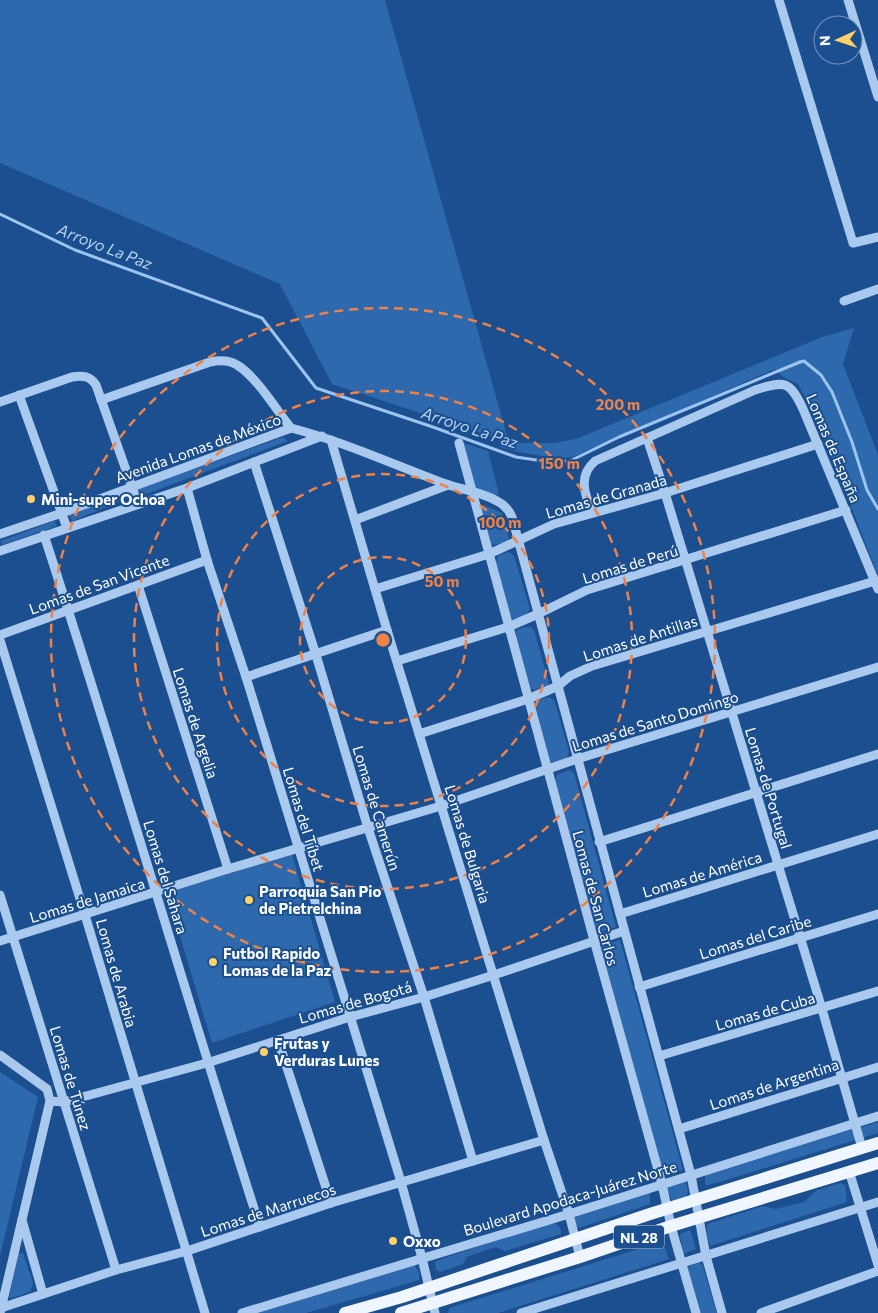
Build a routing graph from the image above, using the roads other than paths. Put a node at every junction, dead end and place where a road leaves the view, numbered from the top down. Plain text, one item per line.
1 (779, 0) edge
2 (848, 0) edge
3 (878, 97) edge
4 (878, 237) edge
5 (878, 289) edge
6 (844, 300) dead end
7 (19, 395) junction
8 (101, 400) junction
9 (0, 402) edge
10 (291, 428) junction
11 (322, 436) junction
12 (647, 438) junction
13 (331, 440) junction
14 (459, 443) dead end
15 (818, 444) junction
16 (254, 462) junction
17 (448, 485) junction
18 (132, 487) junction
19 (187, 488) junction
20 (471, 490) junction
21 (666, 493) junction
22 (138, 504) junction
23 (846, 510) junction
24 (62, 513) junction
25 (593, 513) junction
26 (512, 517) joint
27 (355, 520) junction
28 (67, 528) junction
29 (0, 534) edge
30 (44, 536) junction
31 (518, 540) junction
32 (0, 551) edge
33 (489, 554) junction
34 (208, 560) junction
35 (686, 560) junction
36 (138, 585) junction
37 (876, 585) edge
38 (375, 589) junction
39 (68, 610) junction
40 (538, 614) junction
41 (508, 627) junction
42 (387, 630) junction
43 (708, 630) junction
44 (0, 634) edge
45 (0, 640) edge
46 (316, 655) junction
47 (397, 661) junction
48 (878, 667) edge
49 (246, 677) junction
50 (558, 686) junction
51 (528, 699) junction
52 (732, 712) junction
53 (419, 734) junction
54 (878, 754) edge
55 (577, 759) junction
56 (547, 770) junction
57 (756, 793) junction
58 (441, 806) junction
59 (368, 828) junction
60 (878, 834) edge
61 (599, 842) junction
62 (299, 849) junction
63 (778, 865) junction
64 (228, 869) junction
65 (157, 892) junction
66 (0, 895) edge
67 (620, 914) junction
68 (878, 914) edge
69 (85, 915) junction
70 (624, 931) junction
71 (13, 937) junction
72 (800, 938) junction
73 (594, 940) junction
74 (0, 941) edge
75 (494, 974) junction
76 (639, 987) junction
77 (878, 991) edge
78 (424, 996) junction
79 (822, 1009) junction
80 (350, 1017) junction
81 (278, 1040) junction
82 (0, 1055) edge
83 (660, 1056) junction
84 (207, 1063) junction
85 (878, 1067) edge
86 (841, 1078) junction
87 (135, 1083) junction
88 (50, 1101) junction
89 (64, 1102) junction
90 (878, 1116) edge
91 (854, 1124) junction
92 (679, 1129) junction
93 (544, 1140) junction
94 (878, 1142) edge
95 (862, 1148) junction
96 (473, 1161) junction
97 (878, 1163) edge
98 (850, 1171) junction
99 (691, 1175) junction
100 (401, 1182) junction
101 (662, 1184) junction
102 (696, 1199) junction
103 (878, 1202) edge
104 (330, 1203) junction
105 (667, 1208) junction
106 (861, 1208) junction
107 (569, 1214) junction
108 (700, 1218) junction
109 (22, 1219) junction
110 (671, 1226) junction
111 (260, 1227) junction
112 (575, 1239) junction
113 (187, 1250) junction
114 (706, 1256) junction
115 (580, 1257) junction
116 (422, 1258) junction
117 (682, 1263) junction
118 (878, 1266) edge
119 (116, 1270) junction
120 (878, 1271) edge
121 (428, 1288) junction
122 (43, 1294) junction
123 (433, 1309) edge
124 (1, 1311) edge
125 (205, 1313) edge
126 (242, 1313) edge
127 (345, 1313) edge
128 (401, 1313) edge
129 (521, 1313) edge
130 (696, 1313) edge
131 (722, 1313) edge
132 (761, 1313) edge

1 - 4 street
2 - 3 street
5 - 6 street
7 - 8 street
7 - 9 street
7 - 24 street
8 - 10 street
8 - 18 street
10 - 11 street, Avenida Lomas de México
10 - 18 street, Avenida Lomas de México
11 - 13 street, Avenida Lomas de México
11 - 16 street
12 - 15 street, Lomas de España
12 - 21 street, Lomas de Portugal
12 - 25 street
13 - 17 street, Avenida Lomas de México
13 - 27 street, Lomas de Bulgaria
14 - 20 street
15 - 21 street, Lomas de Granada
15 - 23 street, Lomas de España
16 - 19 street
16 - 46 street, Lomas de Camerún
17 - 20 street, Avenida Lomas de México
17 - 27 street
18 - 22 street
18 - 24 street, Avenida Lomas de México
19 - 22 street
19 - 34 street, Lomas del Tíbet
20 - 26 street, Avenida Lomas de México
20 - 33 street, Lomas de San Carlos
21 - 25 street, Lomas de Granada
21 - 35 street, Lomas de Portugal
22 - 28 street
23 - 35 street, Lomas de Perú
23 - 37 street, Lomas de España
24 - 28 street
24 - 29 street, Avenida Lomas de México
25 - 31 street, Lomas de Granada
26 - 31 street, Lomas de San Carlos
27 - 38 street, Lomas de Bulgaria
28 - 30 street
30 - 32 street
30 - 39 street, Lomas del Sahara
31 - 33 street, Lomas de Granada
31 - 40 street, Lomas de San Carlos
33 - 38 street, Lomas de Granada
33 - 41 street, Lomas de San Carlos
34 - 36 street, Lomas de San Vicente
34 - 49 street, Lomas del Tíbet
35 - 40 street, Lomas de Perú
35 - 43 street, Lomas de Portugal
36 - 39 street, Lomas de San Vicente
36 - 64 street, Lomas de Argelia
37 - 43 street, Lomas de Antillas
38 - 42 street, Lomas de Bulgaria
39 - 44 street, Lomas de San Vicente
39 - 65 street, Lomas del Sahara
40 - 41 street, Lomas de Perú
40 - 50 street, Lomas de San Carlos
41 - 47 street, Lomas de Perú
41 - 51 street, Lomas de San Carlos
42 - 46 street
42 - 47 street, Lomas de Bulgaria
43 - 50 street, Lomas de Antillas
43 - 52 street, Lomas de Portugal
45 - 69 street, Lomas de Arabia
46 - 49 street
46 - 59 street, Lomas de Camerún
47 - 53 street, Lomas de Bulgaria
48 - 52 street, Lomas de Santo Domingo
49 - 62 street, Lomas del Tíbet
50 - 51 street, Lomas de Antillas
50 - 55 street, Lomas de San Carlos
51 - 53 street, Lomas de Antillas
51 - 56 street, Lomas de San Carlos
52 - 55 street, Lomas de Santo Domingo
52 - 57 street, Lomas de Portugal
53 - 58 street, Lomas de Bulgaria
54 - 57 street
55 - 56 street, Lomas de Santo Domingo
55 - 61 street, Lomas de San Carlos
56 - 58 street, Lomas de Santo Domingo
56 - 73 street, Lomas de San Carlos
57 - 61 street
57 - 63 street, Lomas de Portugal
58 - 59 street, Lomas de Jamaica
58 - 75 street, Lomas de Bulgaria
59 - 62 street, Lomas de Jamaica
59 - 78 street, Lomas de Camerún
60 - 63 street, Lomas de América
61 - 67 street, Lomas de San Carlos
62 - 64 street, Lomas de Jamaica
62 - 80 street, Lomas del Tíbet
63 - 67 street, Lomas de América
63 - 72 street, Lomas de Portugal
64 - 65 street, Lomas de Jamaica
65 - 69 street, Lomas de Jamaica
65 - 84 street, Lomas del Sahara
66 - 71 street, Lomas de Túnez
67 - 70 street, Lomas de San Carlos
68 - 72 street, Lomas del Caribe
69 - 71 street, Lomas de Jamaica
69 - 87 street, Lomas de Arabia
70 - 73 street, Lomas de Bogotá
70 - 76 street, Lomas de San Carlos
71 - 74 street, Lomas de Jamaica
71 - 89 street, Lomas de Túnez
72 - 76 street, Lomas del Caribe
72 - 79 street, Lomas de Portugal
73 - 75 street, Lomas de Bogotá
73 - 101 street, Lomas de San Carlos
75 - 78 street, Lomas de Bogotá
75 - 93 street, Lomas de Bulgaria
76 - 83 street, Lomas de San Carlos
77 - 79 street, Lomas de Cuba
78 - 80 street, Lomas de Bogotá
78 - 96 street, Lomas de Camerún
79 - 83 street, Lomas de Cuba
79 - 86 street, Lomas de Portugal
80 - 81 street, Lomas de Bogotá
80 - 100 street, Lomas del Tíbet
81 - 84 street, Lomas de Bogotá
81 - 104 street
82 - 88 street
83 - 92 street, Lomas de San Carlos
84 - 87 street, Lomas de Bogotá
84 - 111 street, Lomas del Sahara
85 - 86 street, Lomas de Argentina
86 - 91 street, Lomas de Portugal
86 - 92 street, Lomas de Argentina
87 - 89 street, Lomas de Bogotá
87 - 113 street, Lomas de Arabia
88 - 89 street, Lomas de Bogotá
88 - 109 street
89 - 119 street, Lomas de Túnez
90 - 91 street, Boulevard Apodaca-Juárez Norte
91 - 95 street, Lomas de Portugal
91 - 99 street, Boulevard Apodaca-Juárez Norte
92 - 99 street, Lomas de San Carlos
93 - 96 street, Lomas de Marruecos
93 - 107 street, Lomas de Bulgaria
94 - 95 main road
95 - 102 main road
96 - 100 street, Lomas de Marruecos
97 - 98 main road, NL 28
98 - 106 street
98 - 108 main road, NL 28
99 - 101 street, Boulevard Apodaca-Juárez Norte
99 - 102 street, Lomas de San Carlos
100 - 104 street, Lomas de Marruecos
100 - 116 street, Lomas del Tíbet
101 - 105 street, Lomas de San Carlos
101 - 107 street, Boulevard Apodaca-Juárez Norte
102 - 105 main road
102 - 108 street, Lomas de San Carlos
103 - 106 street
104 - 111 street, Lomas de Marruecos
105 - 110 street, Lomas de San Carlos
105 - 112 main road
106 - 114 street
106 - 118 street
107 - 112 street, Lomas de Bulgaria
107 - 116 street, Boulevard Apodaca-Juárez Norte
108 - 110 main road, NL 28
108 - 114 street, Lomas de San Carlos
109 - 122 street
109 - 124 street
110 - 115 main road, NL 28
110 - 117 street, Lomas de San Carlos
111 - 113 street, Lomas de Marruecos
112 - 115 street, Lomas de Bulgaria
112 - 121 main road
113 - 119 street, Lomas de Marruecos
113 - 125 street, Lomas de Arabia
114 - 117 street
114 - 131 street, Lomas de San Carlos
115 - 123 main road, NL 28
116 - 121 street, Lomas del Tíbet
116 - 126 street, Boulevard Apodaca-Juárez Norte
117 - 129 street
117 - 130 street, Lomas de San Carlos
119 - 122 street, Lomas de Marruecos
120 - 132 street
121 - 123 street, Lomas del Tíbet
121 - 127 main road
122 - 124 street, Lomas de Marruecos
123 - 128 main road, NL 28

